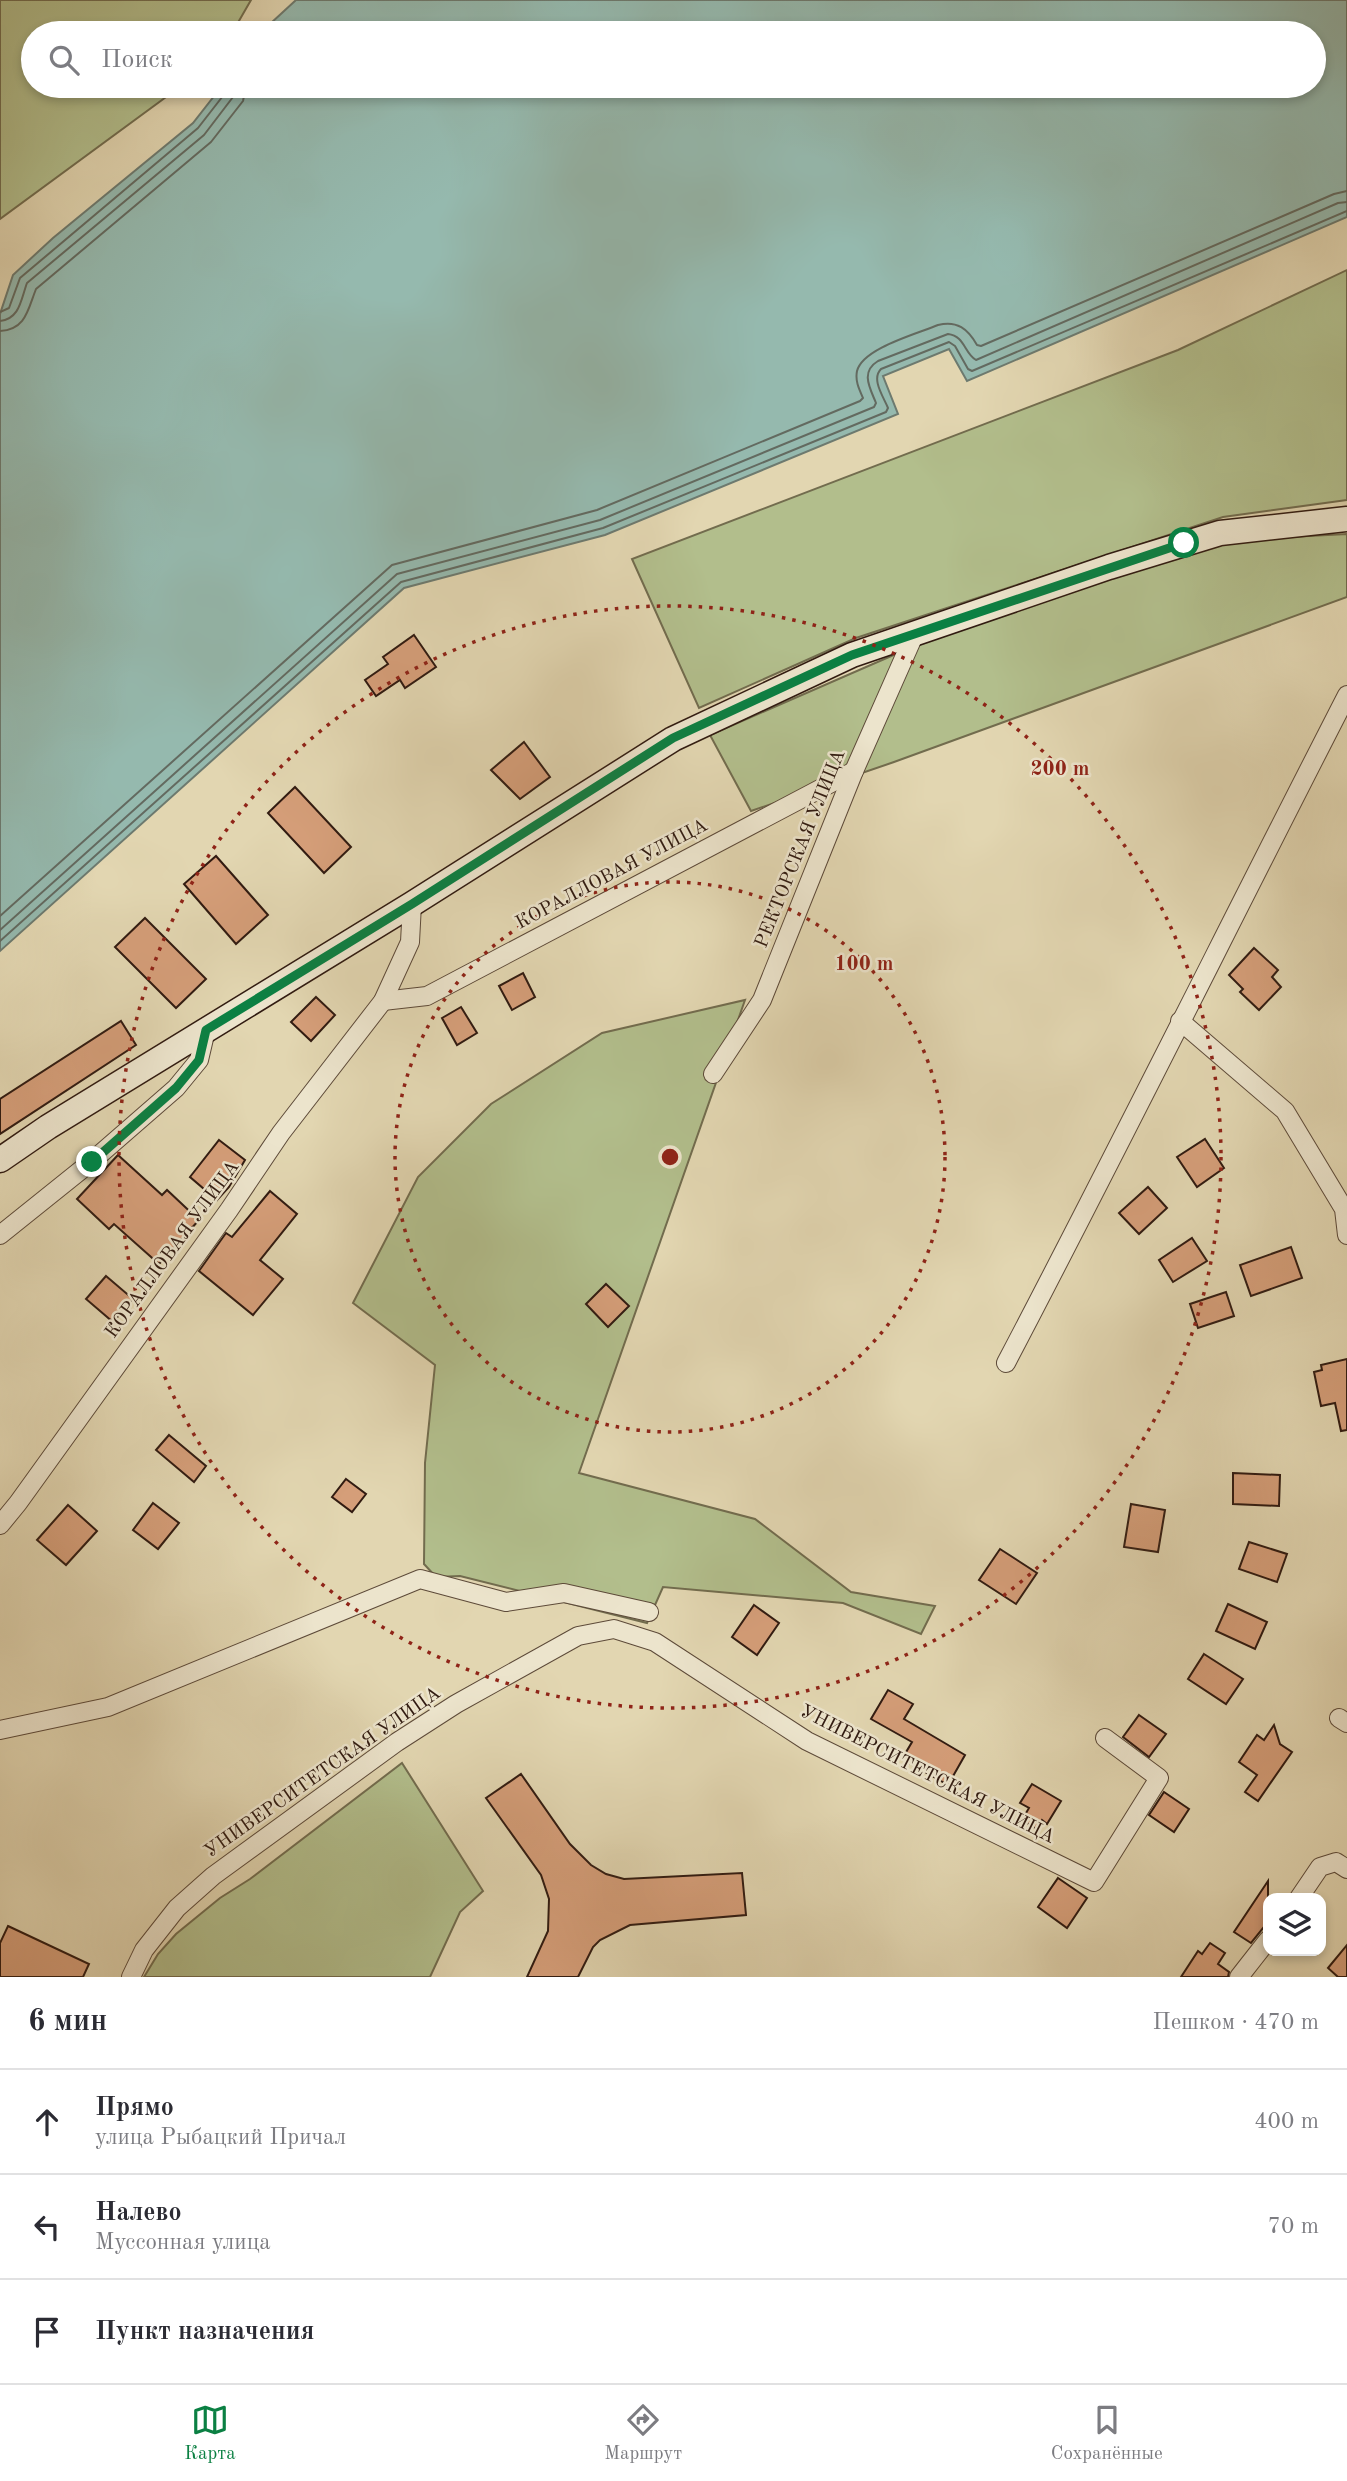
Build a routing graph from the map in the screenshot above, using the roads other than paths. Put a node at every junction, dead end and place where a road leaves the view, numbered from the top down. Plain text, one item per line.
1 (1347, 519) edge
2 (915, 633) junction
3 (1347, 695) edge
4 (855, 771) junction
5 (412, 904) junction
6 (383, 1001) junction
7 (1180, 1021) junction
8 (206, 1030) junction
9 (713, 1074) dead end
10 (0, 1160) edge
11 (0, 1235) edge
12 (1347, 1235) edge
13 (1006, 1363) dead end
14 (0, 1525) edge
15 (649, 1612) dead end
16 (0, 1730) edge
17 (1105, 1738) dead end
18 (1342, 1866) edge
19 (1302, 1893) edge
20 (1263, 1946) edge
21 (131, 1977) edge
22 (1239, 1977) edge

1 - 2 main road
2 - 4 street, РЕКТОРСКАЯ УЛИЦА
2 - 5 main road
3 - 7 street
4 - 6 street, КОРАЛЛОВАЯ УЛИЦА
4 - 9 street, РЕКТОРСКАЯ УЛИЦА
5 - 6 street, КОРАЛЛОВАЯ УЛИЦА
5 - 8 main road
6 - 14 street, КОРАЛЛОВАЯ УЛИЦА
7 - 12 street
7 - 13 street
8 - 10 main road
8 - 11 street
15 - 16 street
17 - 21 street, УНИВЕРСИТЕТСКАЯ УЛИЦА
18 - 19 street
20 - 22 street

